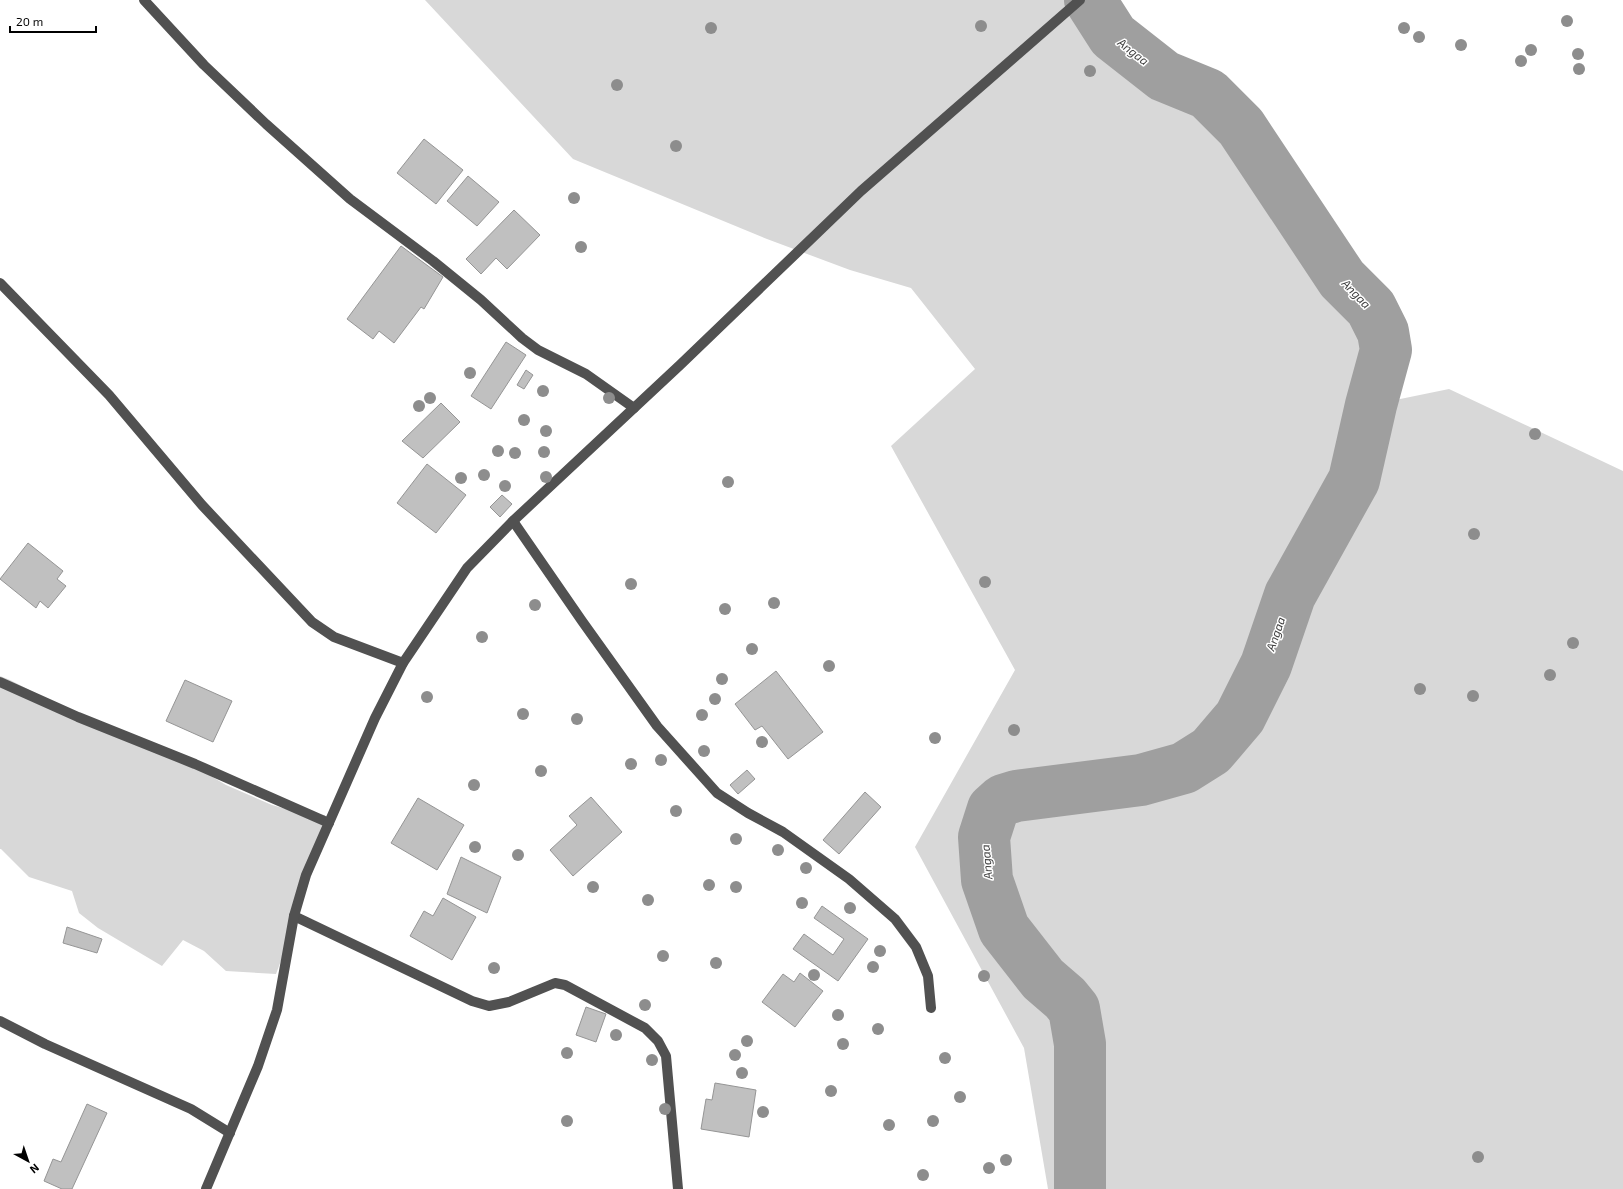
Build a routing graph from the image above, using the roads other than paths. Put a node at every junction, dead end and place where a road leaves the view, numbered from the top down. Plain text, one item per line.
1 (144, 0) edge
2 (1076, 3) edge
3 (0, 283) edge
4 (634, 408) junction
5 (513, 521) junction
6 (403, 663) junction
7 (0, 682) edge
8 (329, 823) junction
9 (294, 916) junction
10 (931, 1008) dead end
11 (0, 1022) edge
12 (230, 1133) junction
13 (206, 1189) edge
14 (678, 1189) edge

1 - 4 street
2 - 4 street
3 - 6 street
4 - 5 street
5 - 6 street
5 - 10 street
6 - 8 street
7 - 8 street
8 - 9 street
9 - 12 street
9 - 14 street
11 - 12 street
12 - 13 street

